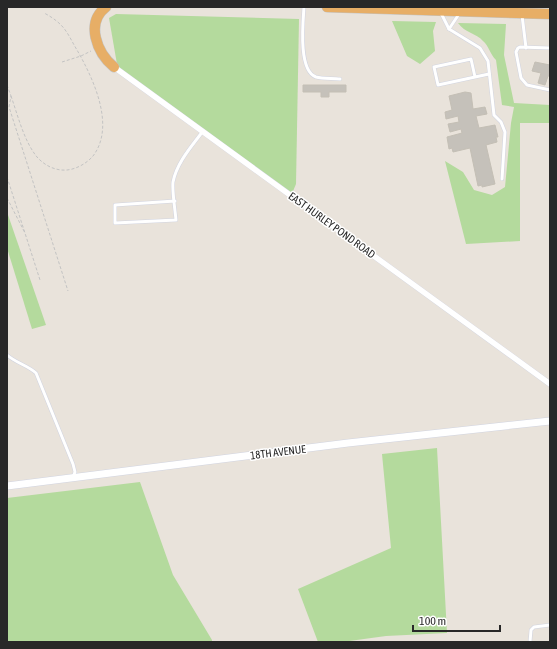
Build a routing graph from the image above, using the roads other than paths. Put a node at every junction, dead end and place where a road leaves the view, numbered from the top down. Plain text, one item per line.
1 (106, 7) edge
2 (304, 7) edge
3 (327, 7) edge
4 (440, 11) junction
5 (461, 12) junction
6 (522, 13) junction
7 (550, 14) edge
8 (448, 29) junction
9 (526, 48) junction
10 (550, 48) edge
11 (114, 67) joint
12 (490, 74) junction
13 (475, 77) junction
14 (340, 79) dead end
15 (550, 90) edge
16 (203, 131) junction
17 (502, 179) dead end
18 (175, 201) junction
19 (7, 356) edge
20 (550, 384) edge
21 (550, 421) edge
22 (73, 477) junction
23 (7, 486) edge
24 (550, 625) edge
25 (530, 642) edge

1 - 11 highway
2 - 14 lane
3 - 4 highway
4 - 5 highway
4 - 8 lane
5 - 6 highway
5 - 8 lane
6 - 7 highway
6 - 9 lane
8 - 12 lane
9 - 10 lane
9 - 15 lane
11 - 16 street, EAST HURLEY POND ROAD
12 - 13 lane
12 - 17 lane
13 - 13 lane
16 - 18 lane
16 - 20 street, EAST HURLEY POND ROAD
18 - 18 lane
19 - 22 lane
21 - 22 street, 18TH AVENUE
22 - 23 street, 18TH AVENUE
24 - 25 lane

